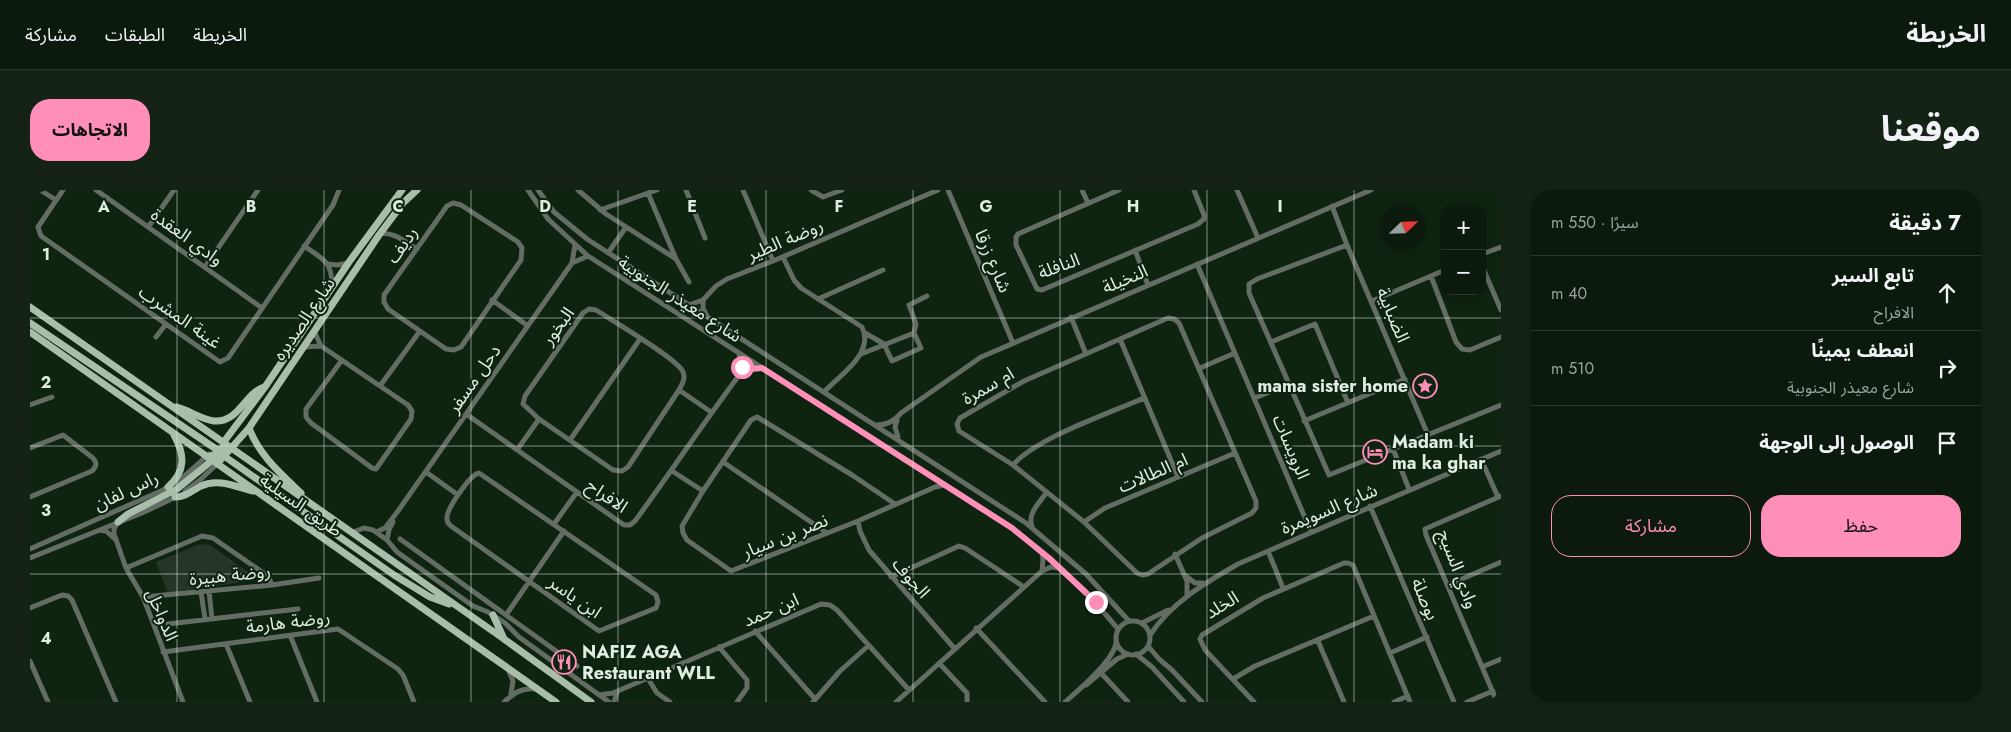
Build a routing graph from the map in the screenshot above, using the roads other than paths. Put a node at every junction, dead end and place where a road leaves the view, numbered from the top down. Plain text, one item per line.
1 (40, 190) edge
2 (63, 190) edge
3 (96, 190) edge
4 (174, 190) edge
5 (258, 190) edge
6 (339, 190) edge
7 (402, 190) edge
8 (417, 190) edge
9 (528, 190) edge
10 (538, 190) edge
11 (578, 190) edge
12 (657, 190) edge
13 (686, 190) edge
14 (743, 190) edge
15 (810, 190) edge
16 (842, 190) edge
17 (938, 190) edge
18 (948, 190) edge
19 (1082, 190) edge
20 (1119, 190) edge
21 (1194, 190) edge
22 (1237, 190) edge
23 (1371, 190) edge
24 (1498, 190) edge
25 (648, 193) junction
26 (1501, 196) edge
27 (56, 200) junction
28 (1088, 203) junction
29 (1332, 206) junction
30 (600, 210) junction
31 (388, 221) junction
32 (149, 226) junction
33 (626, 227) junction
34 (379, 234) junction
35 (395, 236) junction
36 (705, 238) dead end
37 (1258, 238) junction
38 (575, 245) junction
39 (1347, 245) junction
40 (304, 246) junction
41 (1501, 247) edge
42 (416, 249) junction
43 (1135, 250) junction
44 (608, 253) junction
45 (1486, 253) edge
46 (588, 256) junction
47 (783, 257) junction
48 (676, 259) junction
49 (773, 261) junction
50 (349, 262) junction
51 (572, 263) junction
52 (328, 264) junction
53 (1197, 264) junction
54 (205, 267) junction
55 (883, 270) dead end
56 (1441, 272) edge
57 (1486, 275) edge
58 (1431, 276) junction
59 (689, 282) dead end
60 (1148, 285) junction
61 (331, 289) junction
62 (927, 296) dead end
63 (818, 299) junction
64 (492, 300) junction
65 (703, 300) junction
66 (1372, 301) junction
67 (689, 305) junction
68 (30, 306) edge
69 (262, 308) junction
70 (1501, 310) edge
71 (708, 317) junction
72 (1071, 318) junction
73 (30, 323) edge
74 (166, 324) junction
75 (528, 326) junction
76 (314, 331) junction
77 (420, 331) junction
78 (30, 332) edge
79 (864, 333) junction
80 (914, 333) junction
81 (156, 337) dead end
82 (1501, 337) edge
83 (640, 339) junction
84 (1120, 339) junction
85 (1271, 342) junction
86 (1013, 343) junction
87 (884, 344) junction
88 (321, 346) junction
89 (304, 347) junction
90 (739, 353) junction
91 (1235, 353) junction
92 (861, 354) junction
93 (1086, 354) junction
94 (342, 360) junction
95 (762, 368) junction
96 (1200, 368) junction
97 (740, 374) junction
98 (1404, 379) junction
99 (1288, 384) junction
100 (380, 386) junction
101 (265, 387) junction
102 (680, 390) junction
103 (824, 392) junction
104 (52, 397) dead end
105 (1144, 398) junction
106 (1255, 398) junction
107 (1348, 403) junction
108 (30, 405) edge
109 (1501, 405) edge
110 (172, 407) junction
111 (711, 412) junction
112 (901, 413) junction
113 (466, 414) junction
114 (539, 419) junction
115 (1304, 421) junction
116 (875, 424) junction
117 (249, 428) junction
118 (173, 432) junction
119 (1428, 435) junction
120 (570, 440) junction
121 (902, 442) junction
122 (30, 448) edge
123 (232, 448) junction
124 (1393, 449) junction
125 (221, 450) junction
126 (517, 450) junction
127 (1501, 452) edge
128 (1235, 454) junction
129 (1481, 459) junction
130 (212, 461) junction
131 (723, 462) junction
132 (1013, 465) junction
133 (672, 471) junction
134 (426, 472) junction
135 (928, 474) junction
136 (1178, 477) junction
137 (944, 485) junction
138 (168, 487) junction
139 (1410, 489) junction
140 (928, 490) junction
141 (703, 491) junction
142 (577, 492) junction
143 (1047, 492) junction
144 (258, 493) junction
145 (458, 495) junction
146 (1500, 496) edge
147 (30, 497) edge
148 (175, 497) junction
149 (895, 504) junction
150 (1370, 506) junction
151 (317, 508) junction
152 (398, 511) junction
153 (1034, 511) junction
154 (1018, 517) junction
155 (858, 521) junction
156 (118, 522) junction
157 (1084, 522) junction
158 (554, 524) junction
159 (1033, 528) junction
160 (97, 530) junction
161 (564, 531) junction
162 (353, 532) junction
163 (376, 532) junction
164 (1311, 532) junction
165 (827, 533) junction
166 (116, 539) junction
167 (400, 539) dead end
168 (387, 540) junction
169 (30, 549) edge
170 (1268, 551) junction
171 (1042, 552) junction
172 (1175, 554) junction
173 (30, 558) edge
174 (1501, 562) edge
175 (126, 568) junction
176 (1061, 569) junction
177 (1042, 571) junction
178 (1185, 575) junction
179 (891, 577) junction
180 (319, 578) dead end
181 (460, 582) junction
182 (530, 582) junction
183 (1206, 582) junction
184 (272, 585) junction
185 (1448, 585) junction
186 (1024, 587) junction
187 (449, 588) junction
188 (1283, 588) junction
189 (209, 591) junction
190 (202, 592) junction
191 (457, 594) junction
192 (1186, 596) junction
193 (143, 598) junction
194 (457, 606) junction
195 (1175, 606) junction
196 (30, 608) edge
197 (298, 609) dead end
198 (493, 615) junction
199 (506, 615) junction
200 (1374, 616) junction
201 (212, 619) junction
202 (205, 620) junction
203 (1129, 621) junction
204 (1142, 623) junction
205 (168, 624) dead end
206 (976, 628) junction
207 (1118, 629) junction
208 (755, 631) junction
209 (1150, 635) junction
210 (290, 636) junction
211 (1426, 637) junction
212 (504, 639) junction
213 (1116, 641) junction
214 (1318, 641) junction
215 (226, 644) junction
216 (549, 646) junction
217 (868, 646) junction
218 (1148, 646) junction
219 (718, 647) junction
220 (954, 648) junction
221 (163, 652) junction
222 (539, 652) junction
223 (1390, 653) junction
224 (1128, 654) junction
225 (1136, 654) junction
226 (547, 657) junction
227 (1501, 659) edge
228 (30, 661) edge
229 (939, 663) junction
230 (577, 666) dead end
231 (1482, 666) junction
232 (508, 669) junction
233 (1101, 673) junction
234 (648, 677) junction
235 (1233, 680) junction
236 (1084, 686) junction
237 (537, 689) junction
238 (909, 690) junction
239 (617, 691) junction
240 (1493, 691) junction
241 (511, 694) junction
242 (599, 695) junction
243 (1408, 696) junction
244 (814, 700) edge
245 (414, 701) edge
246 (48, 702) edge
247 (116, 702) edge
248 (183, 702) edge
249 (250, 702) edge
250 (317, 702) edge
251 (406, 702) edge
252 (504, 702) edge
253 (556, 702) edge
254 (591, 702) edge
255 (609, 702) edge
256 (614, 702) edge
257 (670, 702) edge
258 (737, 702) edge
259 (896, 702) edge
260 (967, 702) edge
261 (1045, 702) edge
262 (1065, 702) edge
263 (1128, 702) edge
264 (1184, 702) edge
265 (1202, 702) edge
266 (1254, 702) edge
267 (1344, 702) edge
268 (1394, 702) edge
269 (1410, 702) edge
270 (1454, 702) edge
271 (1467, 702) edge
272 (1497, 702) edge

1 - 27 street
2 - 27 street, غينة المشرب
3 - 32 street, وادي العقدة
4 - 32 street
5 - 54 street
6 - 40 street, غينة المشرب
7 - 50 main road, شارع الصديره
8 - 31 main road, شارع الصديره
9 - 38 street, شارع معيذر الجنوبية
10 - 44 street, شارع معيذر الجنوبية
11 - 30 street
12 - 25 street
13 - 36 street
14 - 49 street
15 - 16 street
17 - 47 street, روضة الطير
18 - 86 street, شارع زرقا
19 - 28 street
20 - 28 street, النافلة
21 - 43 street, النافلة
22 - 37 street
23 - 29 street, النخيلة
24 - 26 street
25 - 30 street
25 - 48 street
27 - 74 street, غينة المشرب
28 - 43 street, النافلة
29 - 37 street, النخيلة
29 - 39 street, الضبابية
30 - 33 street
31 - 34 main road, شارع الصديره
31 - 35 street
32 - 54 street, وادي العقدة
33 - 44 street
33 - 48 street
34 - 35 street
34 - 76 main road, شارع الصديره
35 - 42 street
37 - 53 street, النخيلة
38 - 46 street, شارع معيذر الجنوبية
38 - 51 street, دحل مسفر
39 - 66 street, الضبابية
39 - 85 street
40 - 52 street
40 - 69 street, غينة المشرب
41 - 45 street
42 - 64 street, رديف
42 - 77 street, رديف
43 - 60 street
44 - 67 street, شارع معيذر الجنوبية
46 - 51 street
46 - 90 street, شارع معيذر الجنوبية
47 - 49 street, روضة الطير
47 - 63 street
48 - 59 street
49 - 65 street, روضة الطير
50 - 52 street
50 - 61 main road, شارع الصديره
51 - 75 street, دحل مسفر
52 - 61 street
53 - 60 street, النخيلة
53 - 91 street, الرويسات
54 - 69 street, وادي العقدة
55 - 63 street
56 - 58 street
57 - 70 street
58 - 66 street
58 - 82 street
60 - 72 street, النخيلة
61 - 101 main road, شارع الصديره
62 - 80 street
63 - 79 street
64 - 75 street
64 - 77 street, رديف
65 - 67 street, روضة الطير
65 - 71 street
66 - 98 street, الضبابية
67 - 71 street, شارع معيذر الجنوبية
68 - 110 main road
69 - 74 street, غينة المشرب
71 - 103 street, شارع معيذر الجنوبية
72 - 86 street, النخيلة
72 - 93 street
73 - 125 main road
74 - 81 street
75 - 113 street, دحل مسفر
76 - 88 street
76 - 89 main road, شارع الصديره
77 - 100 street
78 - 118 main road, طريق السيلية
79 - 87 street
79 - 92 street
80 - 87 street
80 - 87 street
83 - 102 street, البخور
83 - 114 street, البخور
83 - 120 street
84 - 93 street, ام سمرة
84 - 96 street, ام سمرة
84 - 105 street
85 - 99 street
85 - 107 street
86 - 112 street, النخيلة
87 - 92 street
88 - 89 street
88 - 94 street
89 - 117 main road, شارع الصديره
90 - 95 street, شارع معيذر الجنوبية
90 - 97 street
91 - 96 street
91 - 106 street, الرويسات
92 - 103 street
93 - 132 street, ام سمرة
94 - 100 street
94 - 100 street
95 - 97 street
95 - 135 street, شارع معيذر الجنوبية
96 - 128 street, ام سمرة
97 - 111 street, الافراح
98 - 107 street
98 - 119 street, الضبابية
99 - 106 street
99 - 115 street
101 - 110 main road
101 - 125 main road, شارع الصديره
102 - 111 street
102 - 120 street, البخور
103 - 116 street, شارع معيذر الجنوبية
104 - 108 street
105 - 132 street
105 - 136 street
106 - 164 street, الرويسات
107 - 115 street
109 - 119 street
110 - 125 main road
111 - 133 street, الافراح
112 - 116 street, النخيلة
112 - 121 street
113 - 126 street, الافراح
113 - 134 street, دحل مسفر
114 - 120 street, البخور
114 - 126 street
115 - 124 street
116 - 121 street, شارع معيذر الجنوبية
117 - 123 main road, شارع الصديره
117 - 151 main road
118 - 130 main road, طريق السيلية
118 - 138 main road
119 - 124 street
121 - 154 street, شارع معيذر الجنوبية
122 - 147 street
123 - 125 main road, شارع الصديره
123 - 151 main road, طريق السيلية
124 - 139 street
125 - 130 main road
125 - 194 main road
126 - 142 street, الافراح
127 - 129 street, شارع السويمرة
128 - 136 street, ام الطالات
128 - 172 street, ام سمرة
129 - 139 street, شارع السويمرة
129 - 146 street, وادي السيج
130 - 138 street, راس لفان
130 - 144 main road, طريق السيلية
130 - 148 street, راس لفان
130 - 156 main road
131 - 141 street, نصر بن سيار
131 - 149 street, نصر بن سيار
131 - 165 street
132 - 143 street, ام سمرة
133 - 141 street
133 - 142 street, الافراح
134 - 145 street
134 - 152 street, دحل مسفر
135 - 137 street, شارع معيذر الجنوبية
135 - 140 street
136 - 157 street, ام الطالات
137 - 140 street, نصر بن سيار
137 - 171 street, شارع معيذر الجنوبية
138 - 169 street, راس لفان
139 - 150 street, شارع السويمرة
140 - 149 street, نصر بن سيار
141 - 165 street, نصر بن سيار
142 - 158 street
143 - 153 street
143 - 157 street, ام سمرة
144 - 148 main road
144 - 232 main road, طريق السيلية
145 - 158 street, ابن ياسر
145 - 182 street, ابن ياسر
146 - 185 street, وادي السيج
148 - 156 street, راس لفان
149 - 155 street, نصر بن سيار
150 - 164 street, شارع السويمرة
150 - 211 street, بوصلة
151 - 162 main road, طريق السيلية
152 - 163 street, دحل مسفر
152 - 168 street, دحل مسفر
153 - 154 street
153 - 159 street
154 - 159 street, شارع معيذر الجنوبية
155 - 165 street, نصر بن سيار
155 - 179 street, الجوف
156 - 160 street, راس لفان
156 - 166 street, الدواخل
157 - 172 street, ام سمرة
158 - 161 street, ابن ياسر
159 - 203 street, شارع معيذر الجنوبية
160 - 166 street
160 - 173 street, راس لفان
161 - 182 street
161 - 182 street, ابن ياسر
162 - 163 street, طريق السيلية
162 - 194 main road, طريق السيلية
163 - 168 street
164 - 170 street, شارع السويمرة
166 - 175 street, الدواخل
167 - 181 street
168 - 187 street
170 - 183 street, شارع السويمرة
170 - 188 street
171 - 176 street, شارع معيذر الجنوبية
171 - 177 street
172 - 178 street
174 - 185 street
175 - 184 street
175 - 193 street, الدواخل
176 - 177 street
176 - 207 street, شارع معيذر الجنوبية
177 - 186 street
178 - 183 street
178 - 192 street
179 - 186 street
179 - 220 street, الجوف
180 - 184 street, روضة هبيرة
181 - 187 street
181 - 191 street
181 - 199 street
182 - 199 street
183 - 192 street, شارع السويمرة
184 - 189 street, روضة هبيرة
185 - 231 street, وادي السيج
186 - 206 street
187 - 191 street
188 - 200 street, الخلد
188 - 235 street, الخلد
189 - 190 street, روضة هبيرة
189 - 201 street
190 - 193 street, روضة هبيرة
190 - 202 street
191 - 198 street
192 - 195 street, شارع السويمرة
193 - 221 street, الدواخل
194 - 212 main road, طريق السيلية
195 - 204 street, شارع السويمرة
195 - 209 street, شارع السويمرة
196 - 247 street
197 - 201 street
198 - 212 main road
198 - 222 street
199 - 216 street
200 - 214 street
200 - 223 street, الخلد
201 - 202 street
202 - 205 street
203 - 204 street
203 - 207 street
204 - 209 street
206 - 220 street
206 - 261 street
207 - 213 street
208 - 217 street, ابن حمد
208 - 219 street, ابن حمد
208 - 244 street
209 - 218 street
210 - 215 street, روضة هارمة
210 - 245 street, روضة هارمة
210 - 250 street
211 - 223 street
211 - 270 street, بوصلة
212 - 254 main road, طريق السيلية
213 - 224 street
213 - 236 street
214 - 235 street
214 - 267 street
215 - 221 street, روضة هارمة
215 - 249 street
216 - 222 street
216 - 226 street
216 - 230 street
217 - 238 street, ابن حمد
217 - 244 street
218 - 225 street
218 - 265 street
219 - 234 street, ابن حمد
219 - 258 street
220 - 229 street
221 - 248 street, الدواخل
222 - 226 street
223 - 243 street, الخلد
224 - 225 street
224 - 233 street
225 - 264 street
226 - 242 street
227 - 231 street
228 - 246 street
229 - 238 street
229 - 260 street
231 - 240 street, وادي السيج
232 - 237 main road, طريق السيلية
232 - 241 street
233 - 236 street
233 - 263 street
234 - 239 street, ابن حمد
234 - 257 street
235 - 266 street, الخلد
236 - 262 street
237 - 241 street
237 - 253 main road, طريق السيلية
238 - 259 street
239 - 242 street, ابن حمد
239 - 256 street
240 - 271 street
240 - 272 street, وادي السيج
241 - 252 street
242 - 255 street
243 - 268 street
243 - 269 street, الخلد
245 - 251 street

